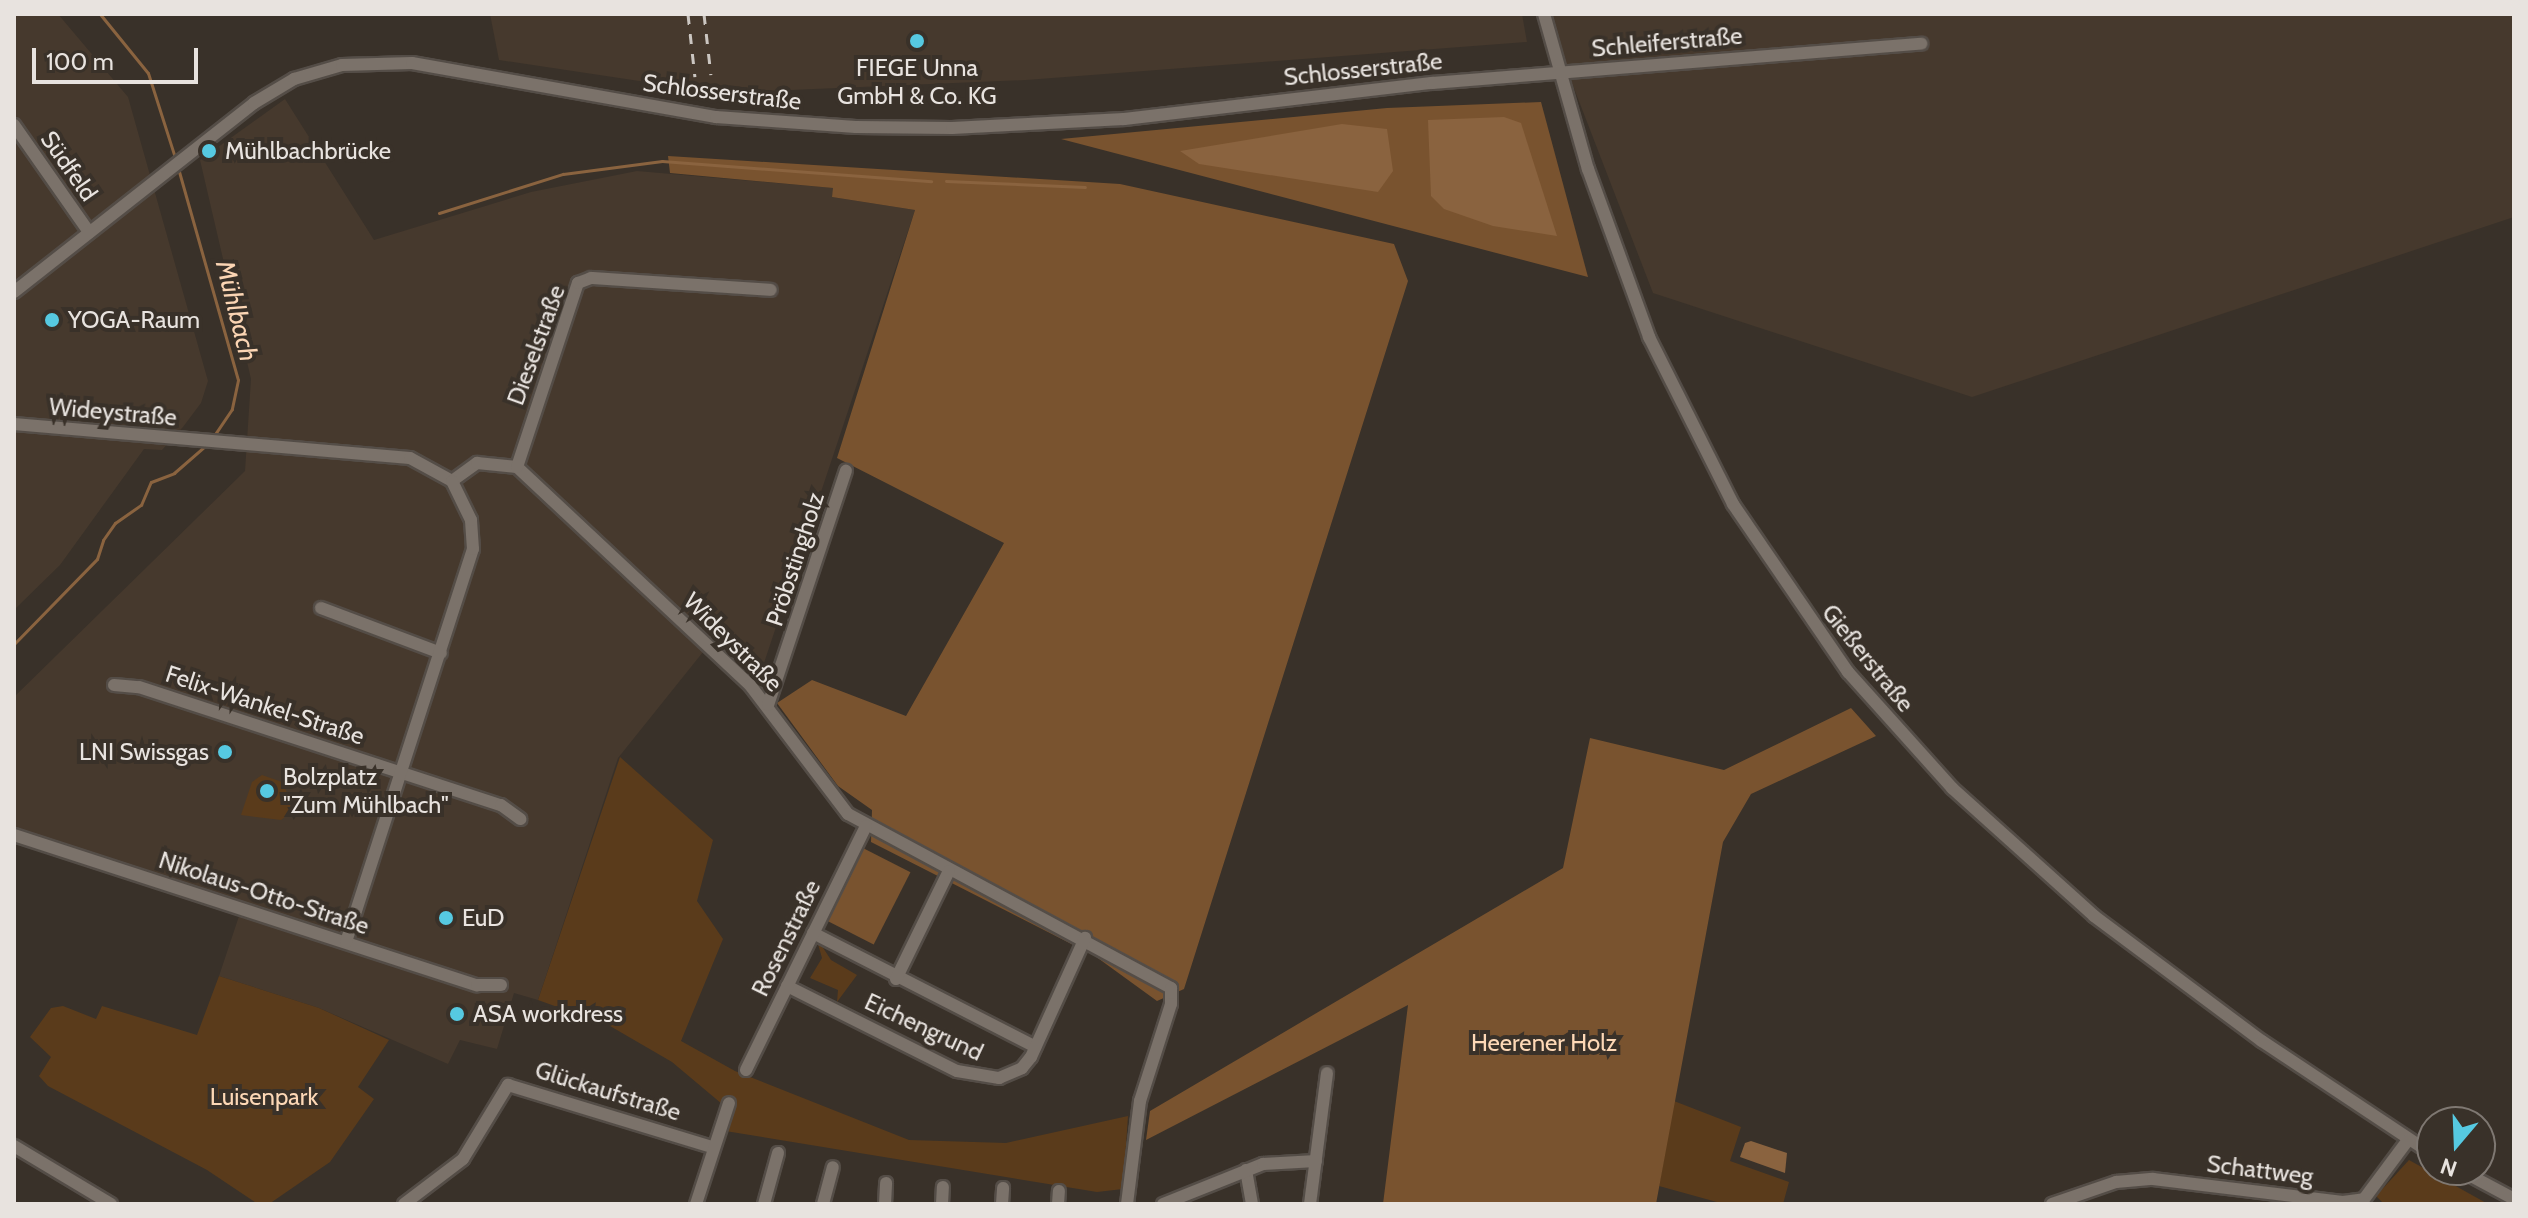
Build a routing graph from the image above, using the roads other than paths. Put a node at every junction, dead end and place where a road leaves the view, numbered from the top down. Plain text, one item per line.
1 (1544, 14) edge
2 (1921, 44) dead end
3 (1559, 73) junction
4 (14, 125) edge
5 (156, 178) joint
6 (89, 232) junction
7 (771, 290) dead end
8 (14, 292) edge
9 (14, 424) edge
10 (517, 467) junction
11 (846, 471) dead end
12 (452, 481) junction
13 (321, 608) dead end
14 (441, 653) junction
15 (114, 685) dead end
16 (768, 705) junction
17 (402, 773) junction
18 (520, 819) dead end
19 (866, 826) junction
20 (14, 835) edge
21 (949, 871) junction
22 (813, 933) junction
23 (1085, 938) junction
24 (346, 942) junction
25 (896, 979) junction
26 (501, 985) dead end
27 (787, 986) junction
28 (1036, 1047) junction
29 (746, 1070) dead end
30 (1327, 1073) dead end
31 (729, 1103) dead end
32 (2408, 1140) junction
33 (2416, 1145) edge
34 (14, 1146) edge
35 (712, 1147) junction
36 (778, 1153) dead end
37 (1316, 1161) junction
38 (833, 1167) dead end
39 (1246, 1170) junction
40 (886, 1183) dead end
41 (2490, 1186) edge
42 (943, 1187) dead end
43 (1003, 1188) dead end
44 (2514, 1199) edge
45 (2368, 1201) edge
46 (111, 1204) edge
47 (404, 1204) edge
48 (696, 1204) edge
49 (764, 1204) edge
50 (823, 1204) edge
51 (885, 1204) edge
52 (942, 1204) edge
53 (1002, 1204) edge
54 (1127, 1204) edge
55 (1163, 1204) edge
56 (1252, 1204) edge
57 (1310, 1204) edge
58 (2052, 1204) edge

1 - 3 street, Gießerstraße
2 - 3 street, Schleiferstraße
3 - 5 street, Schlosserstraße
3 - 32 street, Gießerstraße
4 - 6 street, Südfeld
5 - 6 street, Südfeld
6 - 8 street, Südfeld
7 - 10 street, Dieselstraße
9 - 12 street, Wideystraße
10 - 12 street
10 - 16 street, Wideystraße
11 - 16 street, Pröbstingholz
12 - 14 street
13 - 14 street
14 - 17 street
15 - 17 street, Felix-Wankel-Straße
16 - 19 street, Wideystraße
17 - 18 street, Felix-Wankel-Straße
17 - 24 street
19 - 21 street, Wideystraße
19 - 22 street, Rosenstraße
20 - 24 street, Nikolaus-Otto-Straße
21 - 23 street, Wideystraße
21 - 25 street, Eichengrund
22 - 25 street, Eichengrund
22 - 27 street, Rosenstraße
23 - 28 street, Eichengrund
23 - 54 street, Wideystraße
24 - 26 street, Nikolaus-Otto-Straße
25 - 28 street, Eichengrund
27 - 28 street, Eichengrund
27 - 29 street, Rosenstraße
30 - 37 street
31 - 35 street
32 - 33 street
32 - 45 street, Schattweg
34 - 46 street
35 - 47 street, Glückaufstraße
35 - 48 street
36 - 49 street
37 - 39 street
37 - 57 street
38 - 50 street
39 - 55 street
39 - 56 street
40 - 51 street
41 - 44 street
42 - 52 street
43 - 53 street
45 - 58 street, Schattweg

